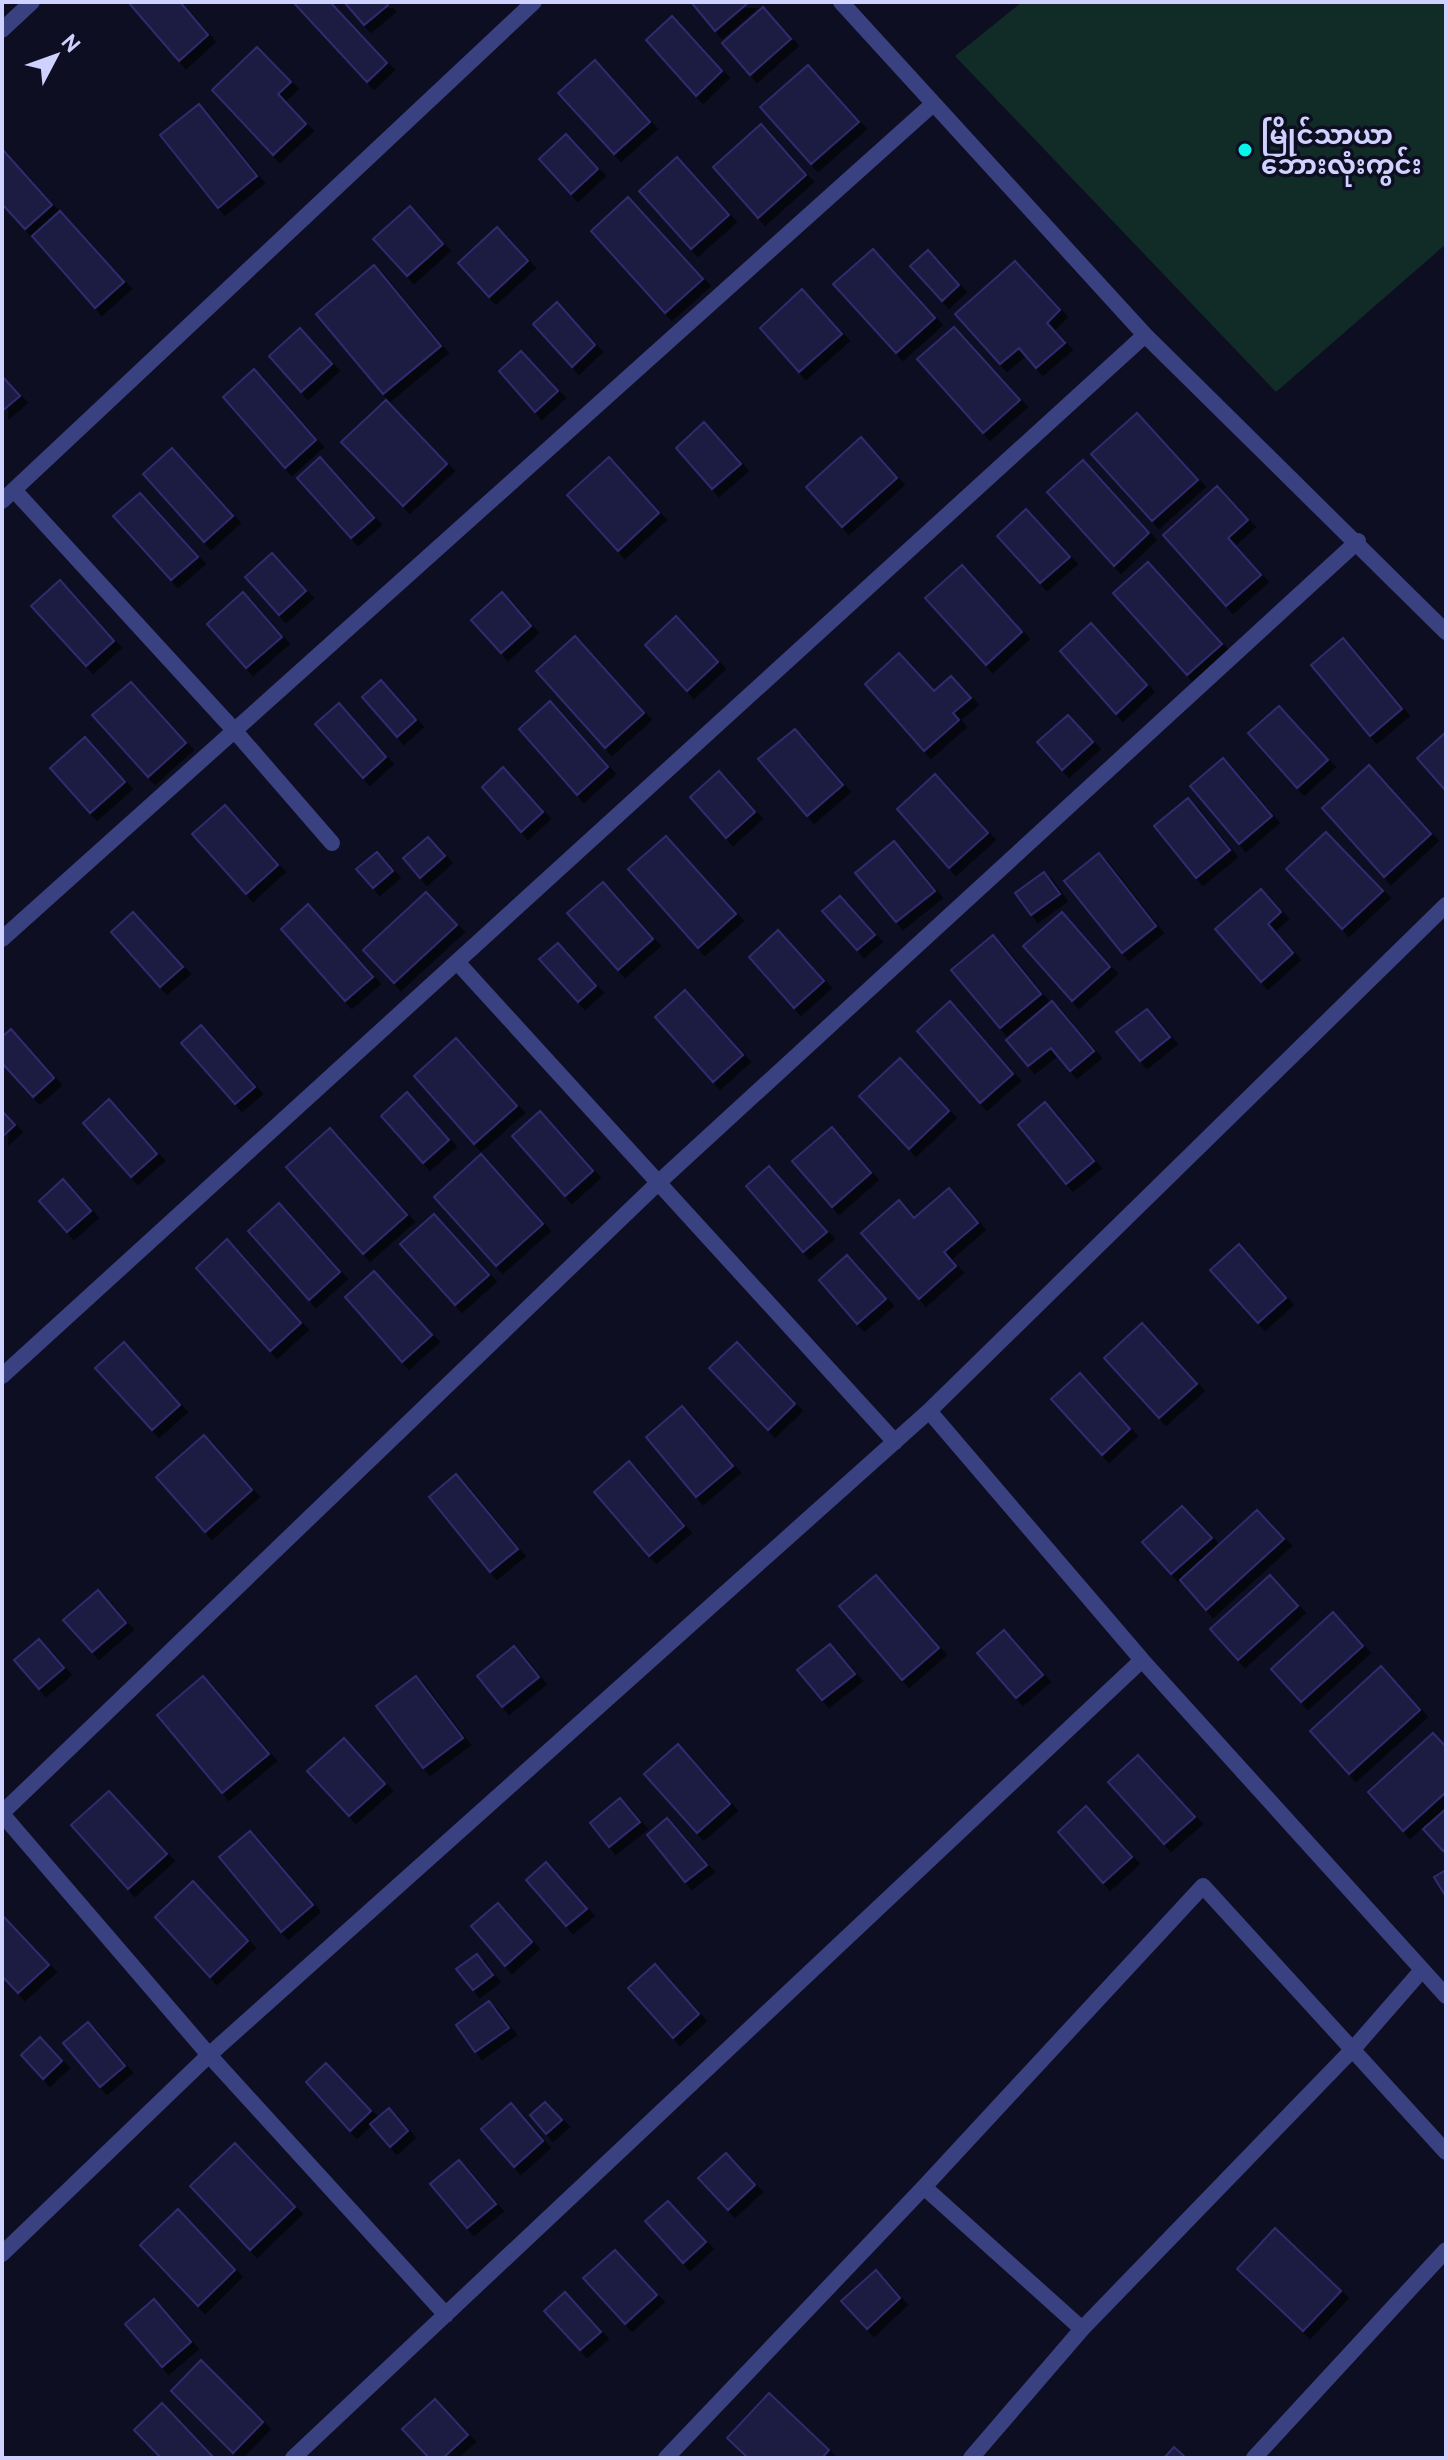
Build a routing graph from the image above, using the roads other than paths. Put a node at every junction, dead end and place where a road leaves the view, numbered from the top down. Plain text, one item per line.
1 (32, 2) edge
2 (534, 2) edge
3 (841, 2) edge
4 (2, 30) edge
5 (933, 104) junction
6 (1145, 335) junction
7 (8, 495) edge
8 (1358, 541) junction
9 (1446, 632) edge
10 (234, 730) junction
11 (332, 843) dead end
12 (1446, 905) edge
13 (2, 939) edge
14 (458, 963) junction
15 (659, 1182) junction
16 (2, 1376) edge
17 (929, 1411) junction
18 (895, 1442) junction
19 (1142, 1660) junction
20 (2, 1814) edge
21 (1422, 1970) junction
22 (1446, 1996) edge
23 (1354, 2048) junction
24 (209, 2055) junction
25 (1446, 2152) edge
26 (924, 2187) junction
27 (1446, 2250) edge
28 (2, 2254) edge
29 (446, 2315) junction
30 (1082, 2329) junction
31 (293, 2458) edge
32 (666, 2458) edge
33 (971, 2458) edge
34 (1254, 2458) edge

1 - 4 street
2 - 7 street
3 - 5 street
5 - 6 street
5 - 10 street
6 - 8 street
6 - 14 street
7 - 10 street
8 - 9 street
8 - 15 street
10 - 11 street
10 - 13 street
12 - 17 street
14 - 15 street
14 - 16 street
15 - 18 street
15 - 20 street
17 - 18 street
17 - 19 street
18 - 24 street
19 - 21 street
19 - 29 street
20 - 24 street
21 - 22 street
21 - 23 street
23 - 25 street
23 - 26 street
23 - 30 street
24 - 28 street
24 - 29 street
26 - 30 street
26 - 32 street
27 - 34 street
29 - 31 street
30 - 33 street

